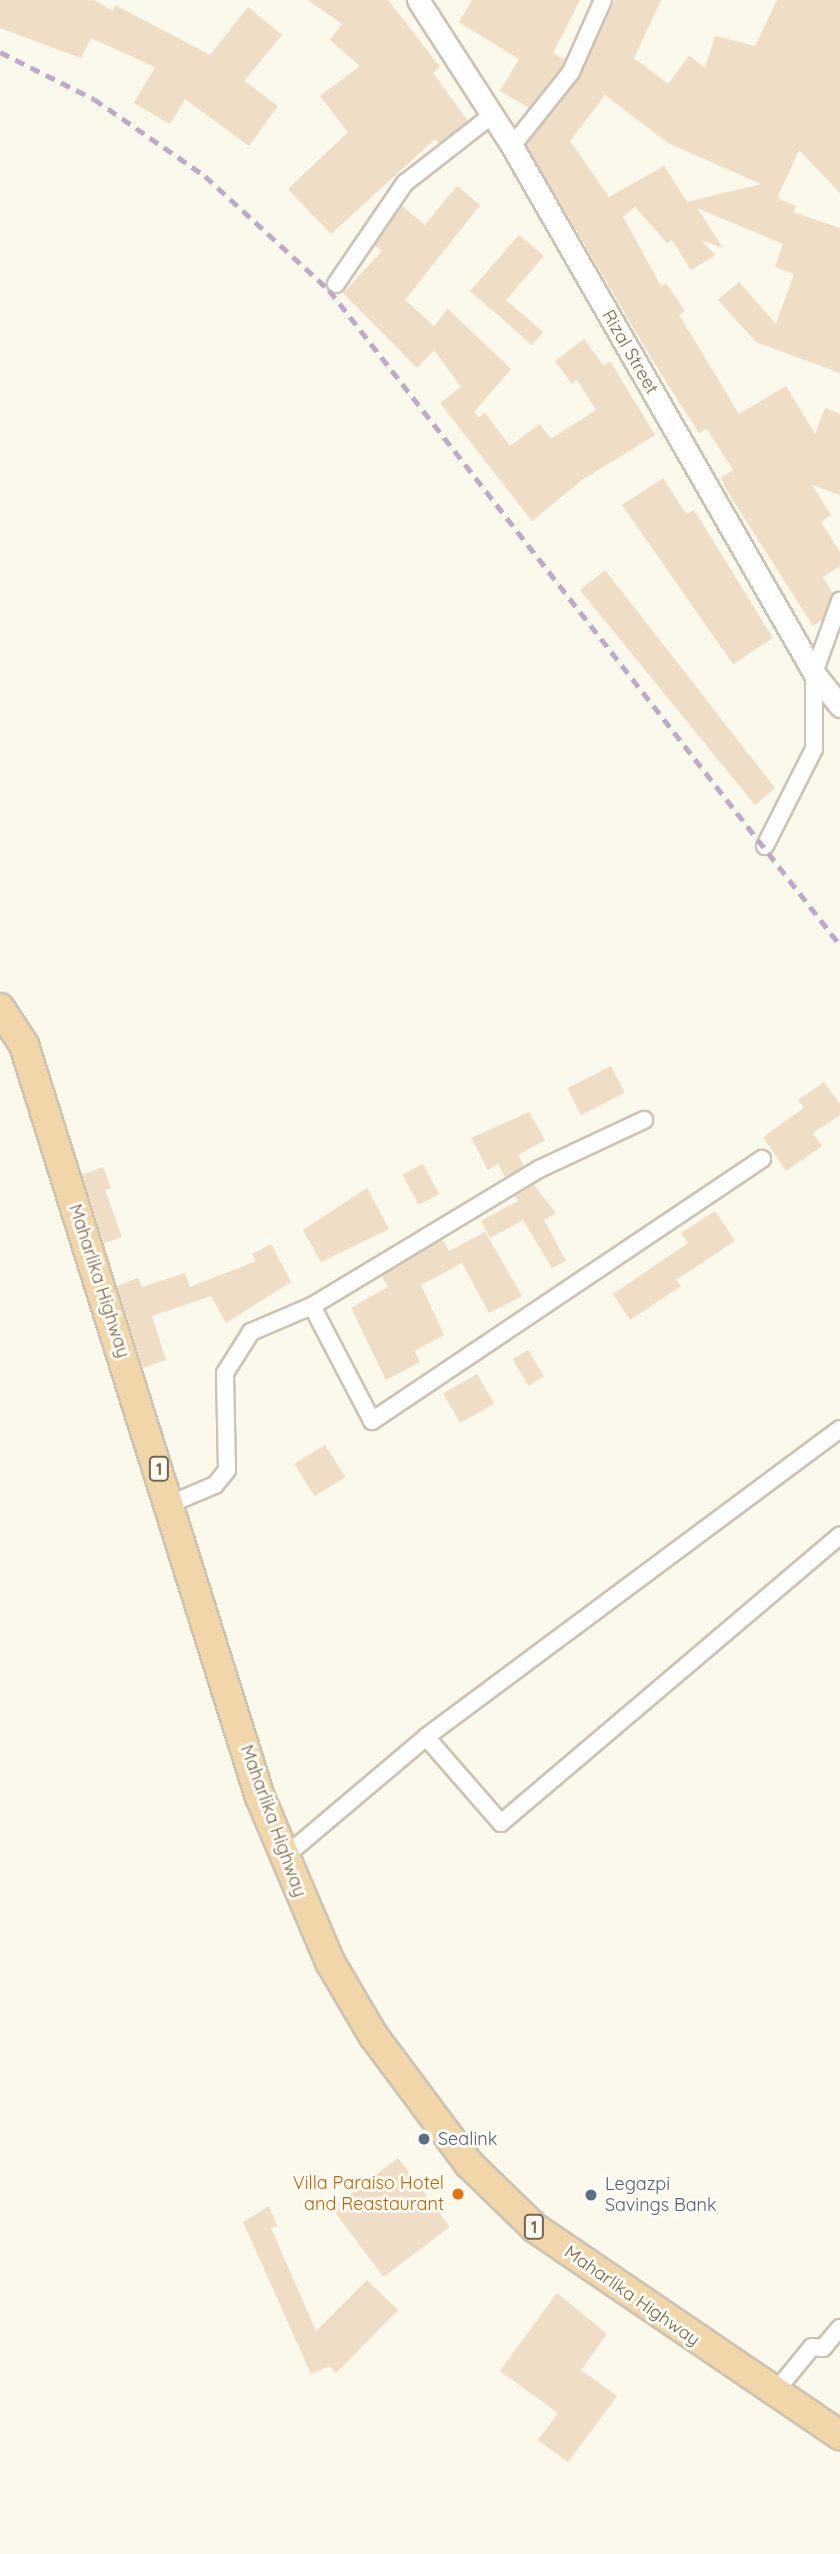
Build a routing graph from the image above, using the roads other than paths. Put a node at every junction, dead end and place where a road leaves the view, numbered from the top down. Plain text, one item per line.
1 (418, 0) edge
2 (603, 0) edge
3 (491, 116) junction
4 (512, 146) junction
5 (336, 284) dead end
6 (840, 601) edge
7 (814, 673) junction
8 (840, 706) edge
9 (765, 846) dead end
10 (0, 1008) edge
11 (644, 1120) dead end
12 (762, 1159) dead end
13 (312, 1306) junction
14 (840, 1429) edge
15 (170, 1504) junction
16 (840, 1535) edge
17 (426, 1737) junction
18 (283, 1858) junction
19 (840, 2328) edge
20 (775, 2392) junction
21 (840, 2435) edge

1 - 3 street, Rizal Street
2 - 4 street
3 - 4 street, Rizal Street
3 - 5 street
4 - 7 street, Rizal Street
6 - 7 street
7 - 8 street, Rizal Street
7 - 9 street
10 - 15 highway, Maharlika Highway / 1
11 - 13 street
12 - 13 street
13 - 15 street
14 - 17 street
15 - 18 highway, Maharlika Highway / 1
16 - 17 street
17 - 18 street
18 - 20 highway, Maharlika Highway / 1
19 - 20 street
20 - 21 highway, Maharlika Highway / 1

